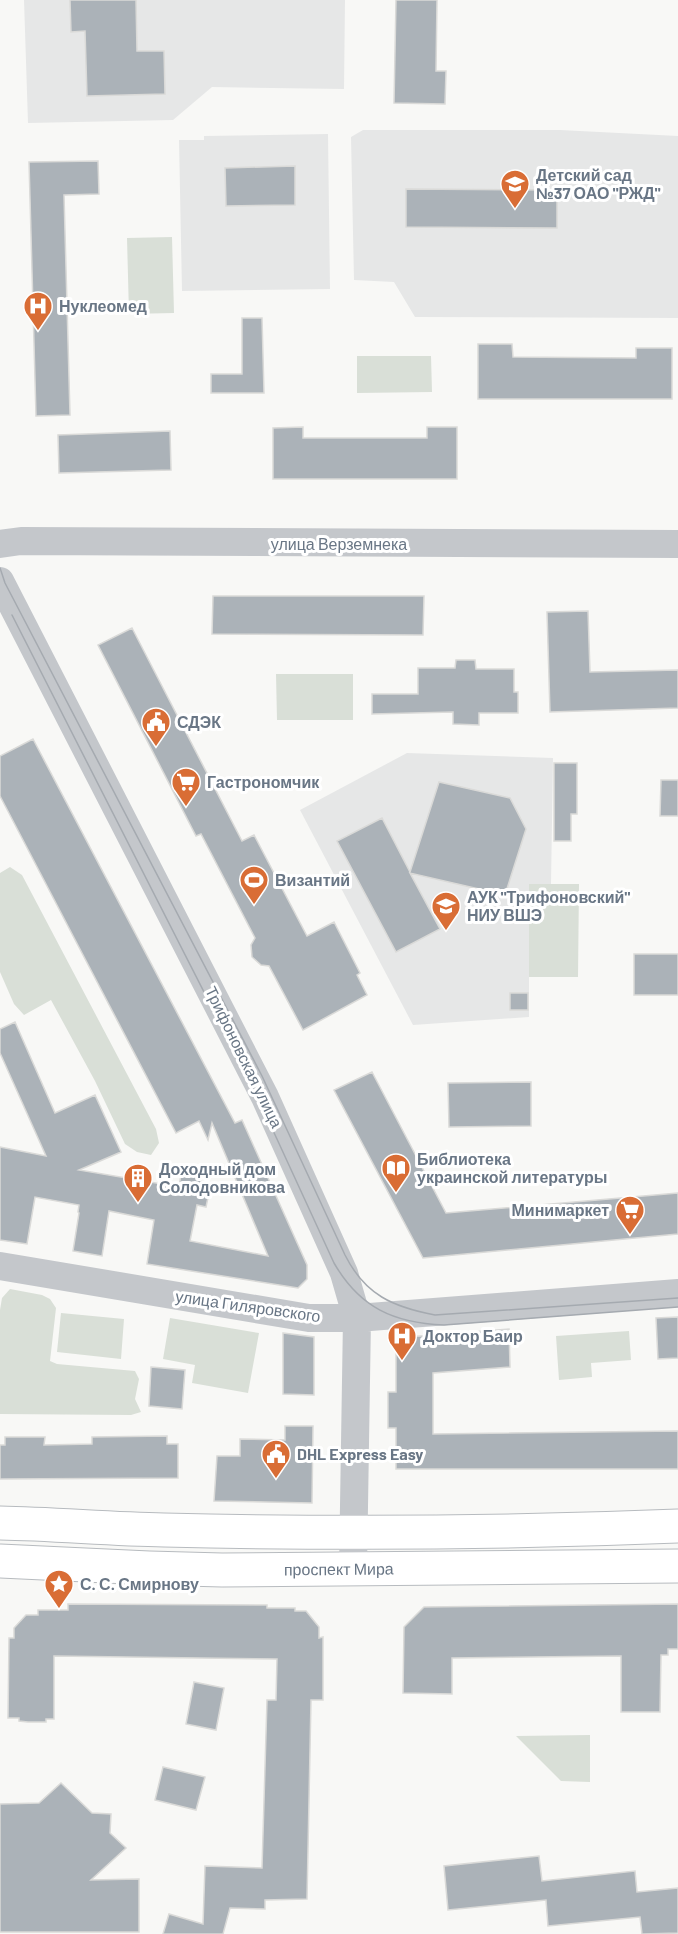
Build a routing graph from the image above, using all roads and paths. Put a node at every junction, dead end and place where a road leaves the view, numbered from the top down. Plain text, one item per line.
1 (0, 544) edge
2 (678, 544) edge
3 (0, 581) edge
4 (0, 1266) edge
5 (678, 1293) edge
6 (357, 1318) junction
7 (0, 1523) edge
8 (678, 1526) edge
9 (354, 1532) junction
10 (0, 1561) edge
11 (678, 1566) edge
12 (353, 1569) junction

1 - 2 street, улица Верземнека
3 - 6 street, Трифоновская улица
4 - 6 street, улица Гиляровского
5 - 6 street, улица Гиляровского
6 - 9 street, Трифоновская улица
7 - 9 main road
8 - 9 main road
9 - 12 street, Трифоновская улица
10 - 12 main road, проспект Мира
11 - 12 main road, проспект Мира

